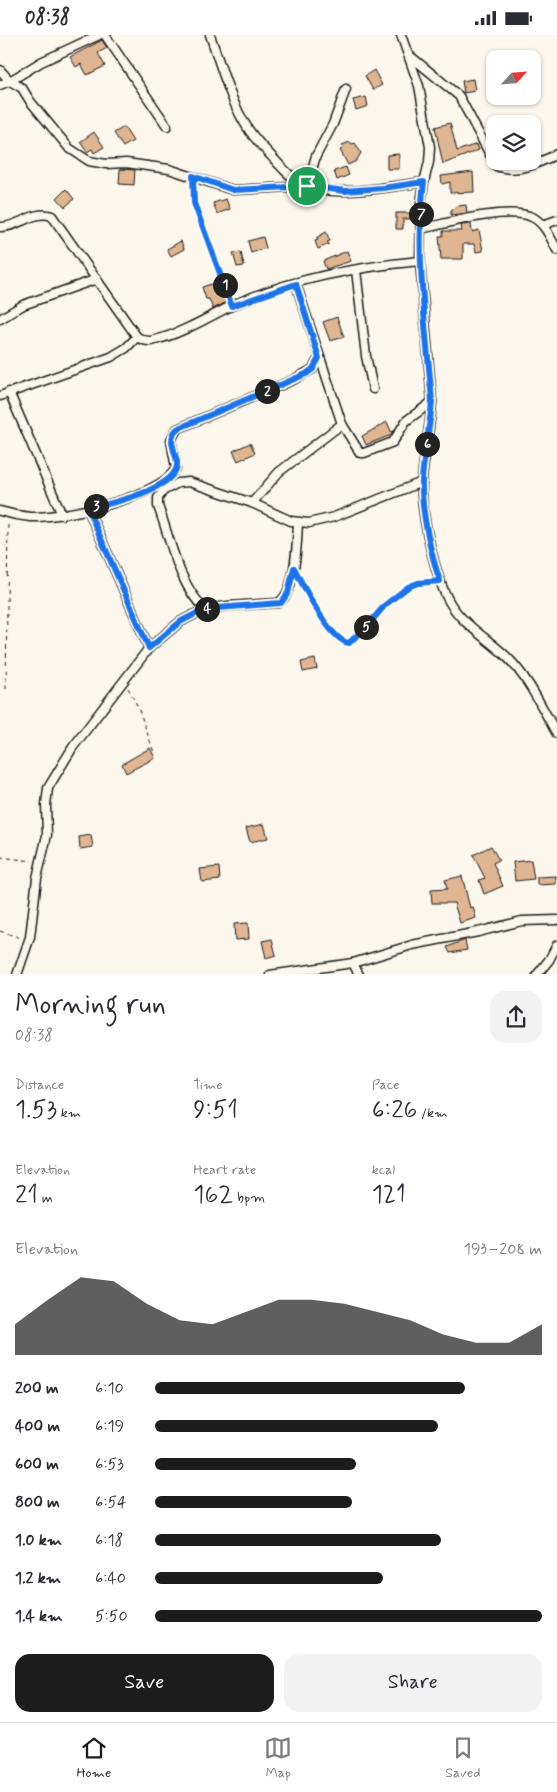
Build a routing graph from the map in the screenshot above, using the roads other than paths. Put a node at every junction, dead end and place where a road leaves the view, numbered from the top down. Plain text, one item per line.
1 (100, 35) edge
2 (104, 35) edge
3 (210, 35) edge
4 (401, 35) edge
5 (408, 54) junction
6 (0, 70) edge
7 (10, 81) junction
8 (0, 85) edge
9 (346, 89) dead end
10 (167, 127) dead end
11 (557, 154) edge
12 (424, 182) junction
13 (307, 186) junction
14 (557, 220) edge
15 (542, 225) junction
16 (0, 227) edge
17 (421, 229) junction
18 (557, 250) edge
19 (420, 261) junction
20 (356, 270) junction
21 (97, 279) junction
22 (296, 284) junction
23 (0, 319) edge
24 (137, 337) junction
25 (319, 358) junction
26 (373, 389) dead end
27 (9, 392) junction
28 (0, 396) edge
29 (432, 401) junction
30 (342, 423) junction
31 (422, 482) junction
32 (252, 503) junction
33 (88, 509) junction
34 (4, 512) edge
35 (62, 515) junction
36 (298, 523) junction
37 (205, 609) junction
38 (149, 648) junction
39 (557, 734) edge
40 (557, 920) edge
41 (557, 945) edge
42 (353, 963) junction
43 (17, 974) edge
44 (277, 974) edge
45 (358, 974) edge
46 (538, 974) edge

1 - 7 street
2 - 10 street
3 - 13 street
4 - 5 street
5 - 11 street
5 - 12 street
6 - 7 street
7 - 8 street
7 - 13 street
9 - 13 street
12 - 13 street
12 - 17 street
14 - 15 street
15 - 17 street
15 - 18 street
16 - 21 street
17 - 19 street
19 - 20 street
19 - 29 street
20 - 22 street
20 - 26 street
21 - 23 street
21 - 24 street
22 - 24 street
22 - 25 street
24 - 27 street
25 - 30 street
25 - 33 street
27 - 28 street
27 - 35 street
29 - 30 street
29 - 31 street
30 - 32 street
31 - 36 street
31 - 39 street
32 - 36 street
32 - 37 street
33 - 35 street
33 - 38 street
34 - 35 street
36 - 37 street
37 - 38 street
38 - 43 street
40 - 42 street
41 - 46 street
42 - 44 street
42 - 45 street

